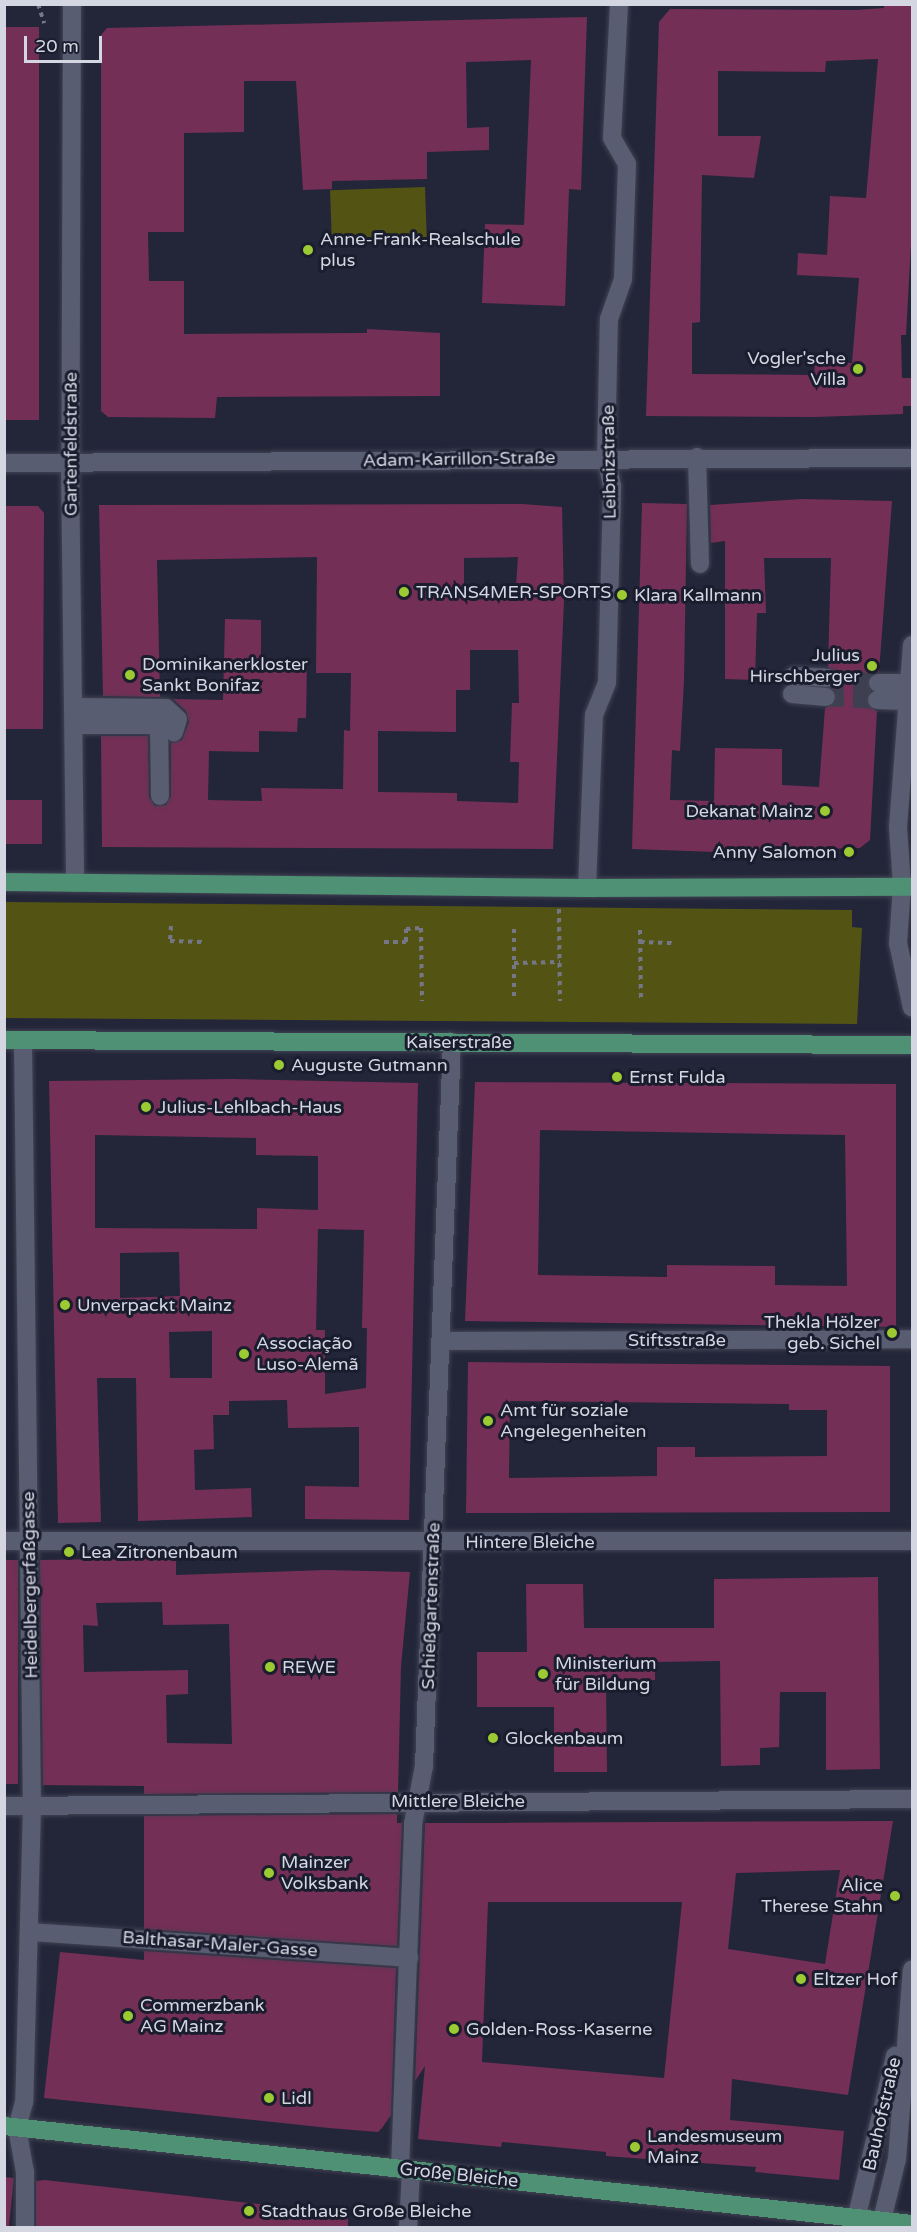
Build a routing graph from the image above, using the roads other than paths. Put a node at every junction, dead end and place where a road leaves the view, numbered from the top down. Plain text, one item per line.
1 (72, 4) edge
2 (620, 4) edge
3 (606, 457) junction
4 (697, 457) junction
5 (912, 458) edge
6 (4, 463) edge
7 (70, 464) junction
8 (700, 564) dead end
9 (912, 645) edge
10 (827, 678) tunnel mouth
11 (909, 683) junction
12 (826, 698) tunnel mouth
13 (908, 701) junction
14 (75, 706) junction
15 (75, 725) junction
16 (174, 732) dead end
17 (160, 796) dead end
18 (4, 882) edge
19 (75, 883) junction
20 (587, 888) junction
21 (909, 890) edge
22 (912, 1008) edge
23 (4, 1040) edge
24 (23, 1041) junction
25 (452, 1042) junction
26 (912, 1045) edge
27 (912, 1340) edge
28 (442, 1341) junction
29 (4, 1541) edge
30 (30, 1541) junction
31 (912, 1541) edge
32 (433, 1542) junction
33 (912, 1799) edge
34 (417, 1800) junction
35 (4, 1806) edge
36 (32, 1806) junction
37 (30, 1932) junction
38 (409, 1958) junction
39 (912, 1970) edge
40 (907, 2010) junction
41 (11, 2127) edge
42 (406, 2169) junction
43 (855, 2223) edge
44 (881, 2224) edge
45 (912, 2224) edge
46 (25, 2228) edge
47 (408, 2228) edge

1 - 7 street, Gartenfeldstraße
2 - 3 street, Leibnizstraße
3 - 4 street, Adam-Karrillon-Straße
3 - 7 street, Adam-Karrillon-Straße
3 - 20 street, Leibnizstraße
4 - 5 street, Adam-Karrillon-Straße
4 - 8 street
6 - 7 street, Adam-Karrillon-Straße
7 - 14 street, Gartenfeldstraße
9 - 11 street
10 - 12 street
11 - 13 street
11 - 13 street
13 - 21 street
14 - 15 street, Gartenfeldstraße
14 - 16 street
15 - 17 street
15 - 19 street, Gartenfeldstraße
18 - 19 main road
19 - 20 main road
20 - 21 main road
21 - 22 street
23 - 24 main road, Kaiserstraße
24 - 25 main road, Kaiserstraße
24 - 30 street, Heidelbergerfaßgasse
25 - 26 main road, Kaiserstraße
25 - 28 street, Schießgartenstraße
27 - 28 street, Stiftsstraße
28 - 32 street, Schießgartenstraße
29 - 30 street, Hintere Bleiche
30 - 32 street, Hintere Bleiche
30 - 36 street, Heidelbergerfaßgasse
31 - 32 street, Hintere Bleiche
32 - 34 street, Schießgartenstraße
33 - 34 street, Mittlere Bleiche
34 - 36 street, Mittlere Bleiche
34 - 38 street, Schießgartenstraße
35 - 36 street, Mittlere Bleiche
36 - 37 street, Heidelbergerfaßgasse
37 - 38 street, Balthasar-Maler-Gasse
37 - 41 street, Heidelbergerfaßgasse
38 - 42 street, Schießgartenstraße
39 - 40 street, Bauhofstraße
40 - 43 street, Bauhofstraße
40 - 44 street, Bauhofstraße
41 - 42 main road, Große Bleiche
41 - 46 street
42 - 43 main road, Große Bleiche
42 - 47 street, Schießgartenstraße
43 - 44 main road, Große Bleiche
44 - 45 main road, Große Bleiche

